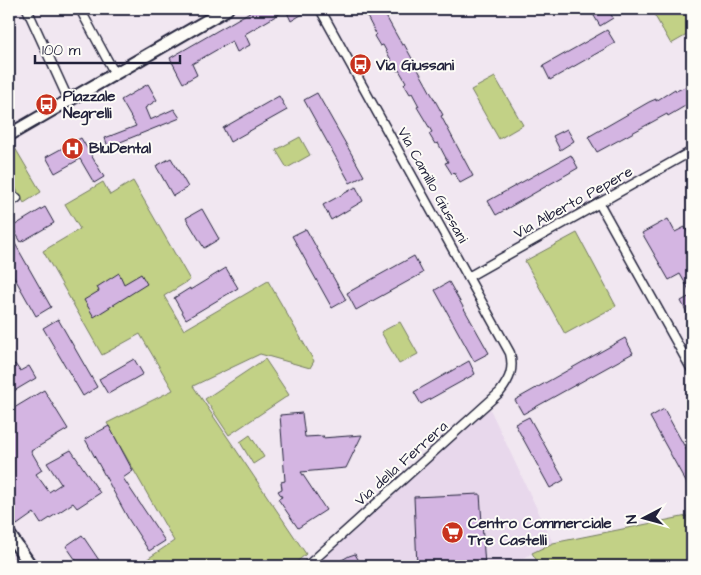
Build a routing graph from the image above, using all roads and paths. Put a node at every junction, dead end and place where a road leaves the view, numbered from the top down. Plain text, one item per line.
1 (27, 9) edge
2 (80, 9) edge
3 (227, 9) edge
4 (320, 9) edge
5 (115, 74) junction
6 (69, 101) junction
7 (9, 135) edge
8 (692, 151) edge
9 (17, 198) dead end
10 (9, 203) edge
11 (599, 203) junction
12 (468, 277) junction
13 (692, 370) edge
14 (510, 377) joint
15 (9, 534) edge
16 (317, 557) junction
17 (31, 566) edge
18 (307, 566) edge
19 (322, 566) edge

1 - 6 street
2 - 5 street
3 - 5 street
4 - 12 street, Via Camillo Giussani
5 - 6 street
6 - 7 street
8 - 11 street, Via Alberto Pepere
9 - 10 street
11 - 12 street, Via Alberto Pepere
11 - 13 street
12 - 14 street, Via Camillo Giussani
14 - 16 street, Via della Ferrera
15 - 17 street
16 - 18 street, Via della Ferrera
16 - 19 street

